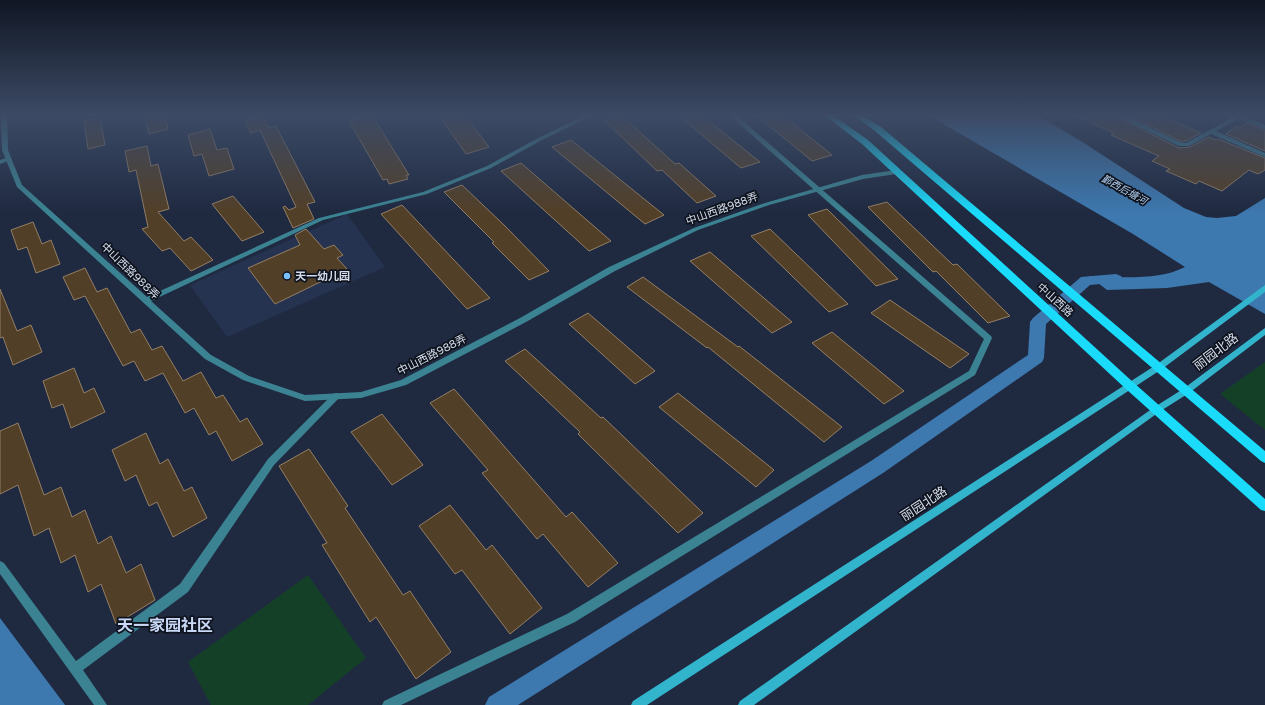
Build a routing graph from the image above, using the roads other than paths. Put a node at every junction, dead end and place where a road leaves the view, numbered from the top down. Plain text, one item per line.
1 (5, 147) edge
2 (525, 147) edge
3 (770, 147) edge
4 (870, 147) edge
5 (899, 147) edge
6 (1246, 147) edge
7 (1265, 155) edge
8 (9, 159) junction
9 (0, 162) edge
10 (896, 172) junction
11 (819, 189) junction
12 (1265, 288) edge
13 (145, 301) junction
14 (1265, 331) edge
15 (1159, 367) junction
16 (1130, 386) junction
17 (1186, 391) junction
18 (336, 396) junction
19 (1156, 410) junction
20 (1265, 458) edge
21 (1265, 506) edge
22 (0, 566) edge
23 (75, 669) junction
24 (101, 705) edge
25 (388, 705) edge
26 (637, 705) edge
27 (744, 705) edge

1 - 8 street, 中山西路988弄
2 - 13 street
3 - 11 street
4 - 10 main road, 中山西路
5 - 15 main road, 中山西路
6 - 7 street
8 - 9 street
8 - 13 street, 中山西路988弄
10 - 11 street, 中山西路988弄
10 - 16 main road, 中山西路
11 - 18 street, 中山西路988弄
11 - 25 street
12 - 15 main road, 丽园北路
13 - 18 street, 中山西路988弄
14 - 17 main road, 丽园北路
15 - 16 main road, 丽园北路
15 - 17 main road, 中山西路
16 - 19 main road, 中山西路
16 - 26 main road, 丽园北路
17 - 19 main road, 丽园北路
17 - 20 main road, 中山西路
18 - 23 street
19 - 21 main road, 中山西路
19 - 27 main road, 丽园北路
22 - 23 street
23 - 24 street

